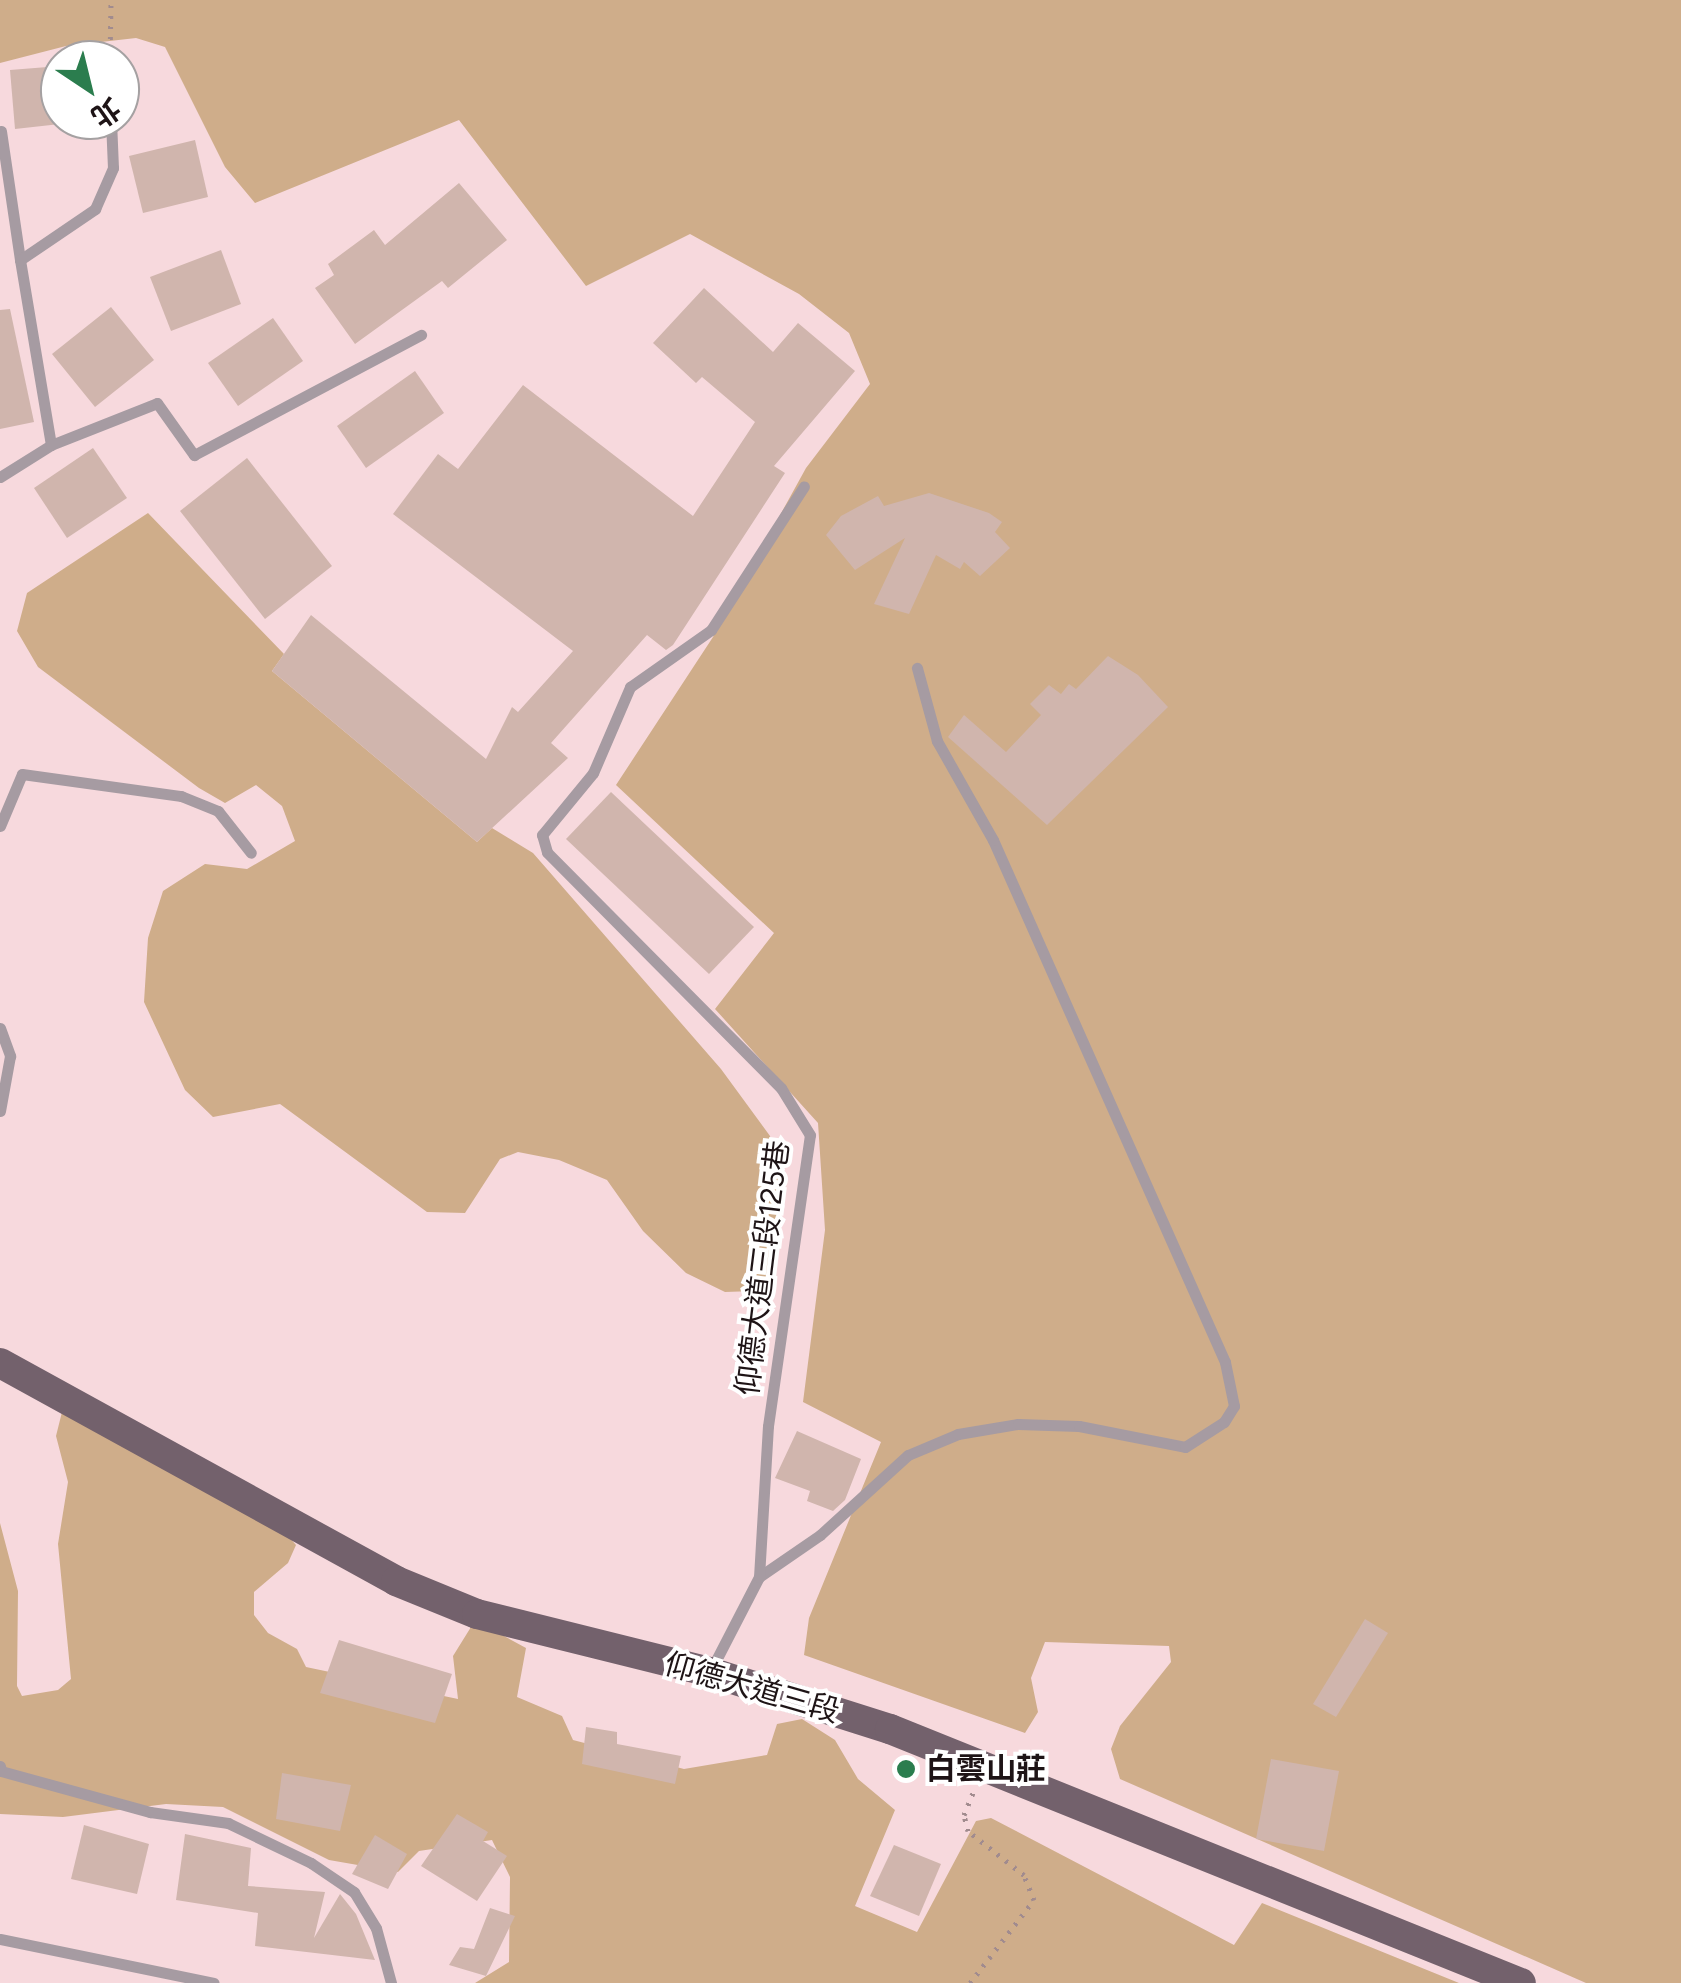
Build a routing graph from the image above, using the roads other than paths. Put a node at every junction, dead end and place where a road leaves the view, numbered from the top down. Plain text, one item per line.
1 (1, 132) edge
2 (112, 140) edge
3 (20, 260) junction
4 (422, 335) dead end
5 (51, 445) junction
6 (0, 476) edge
7 (804, 486) dead end
8 (918, 668) dead end
9 (0, 826) edge
10 (251, 853) dead end
11 (0, 1028) edge
12 (0, 1111) edge
13 (0, 1363) edge
14 (759, 1577) junction
15 (710, 1672) junction
16 (0, 1766) edge
17 (0, 1939) edge
18 (214, 1983) edge
19 (390, 1983) edge
20 (1521, 1983) edge

1 - 3 lane
2 - 3 lane
3 - 5 lane
4 - 5 lane
5 - 6 lane
7 - 14 lane, 仰德大道三段125巷
8 - 14 lane
9 - 10 lane
11 - 12 lane
13 - 15 main road, 仰德大道三段
14 - 15 lane, 仰德大道三段125巷
15 - 20 main road, 仰德大道三段
16 - 19 lane
17 - 18 lane

